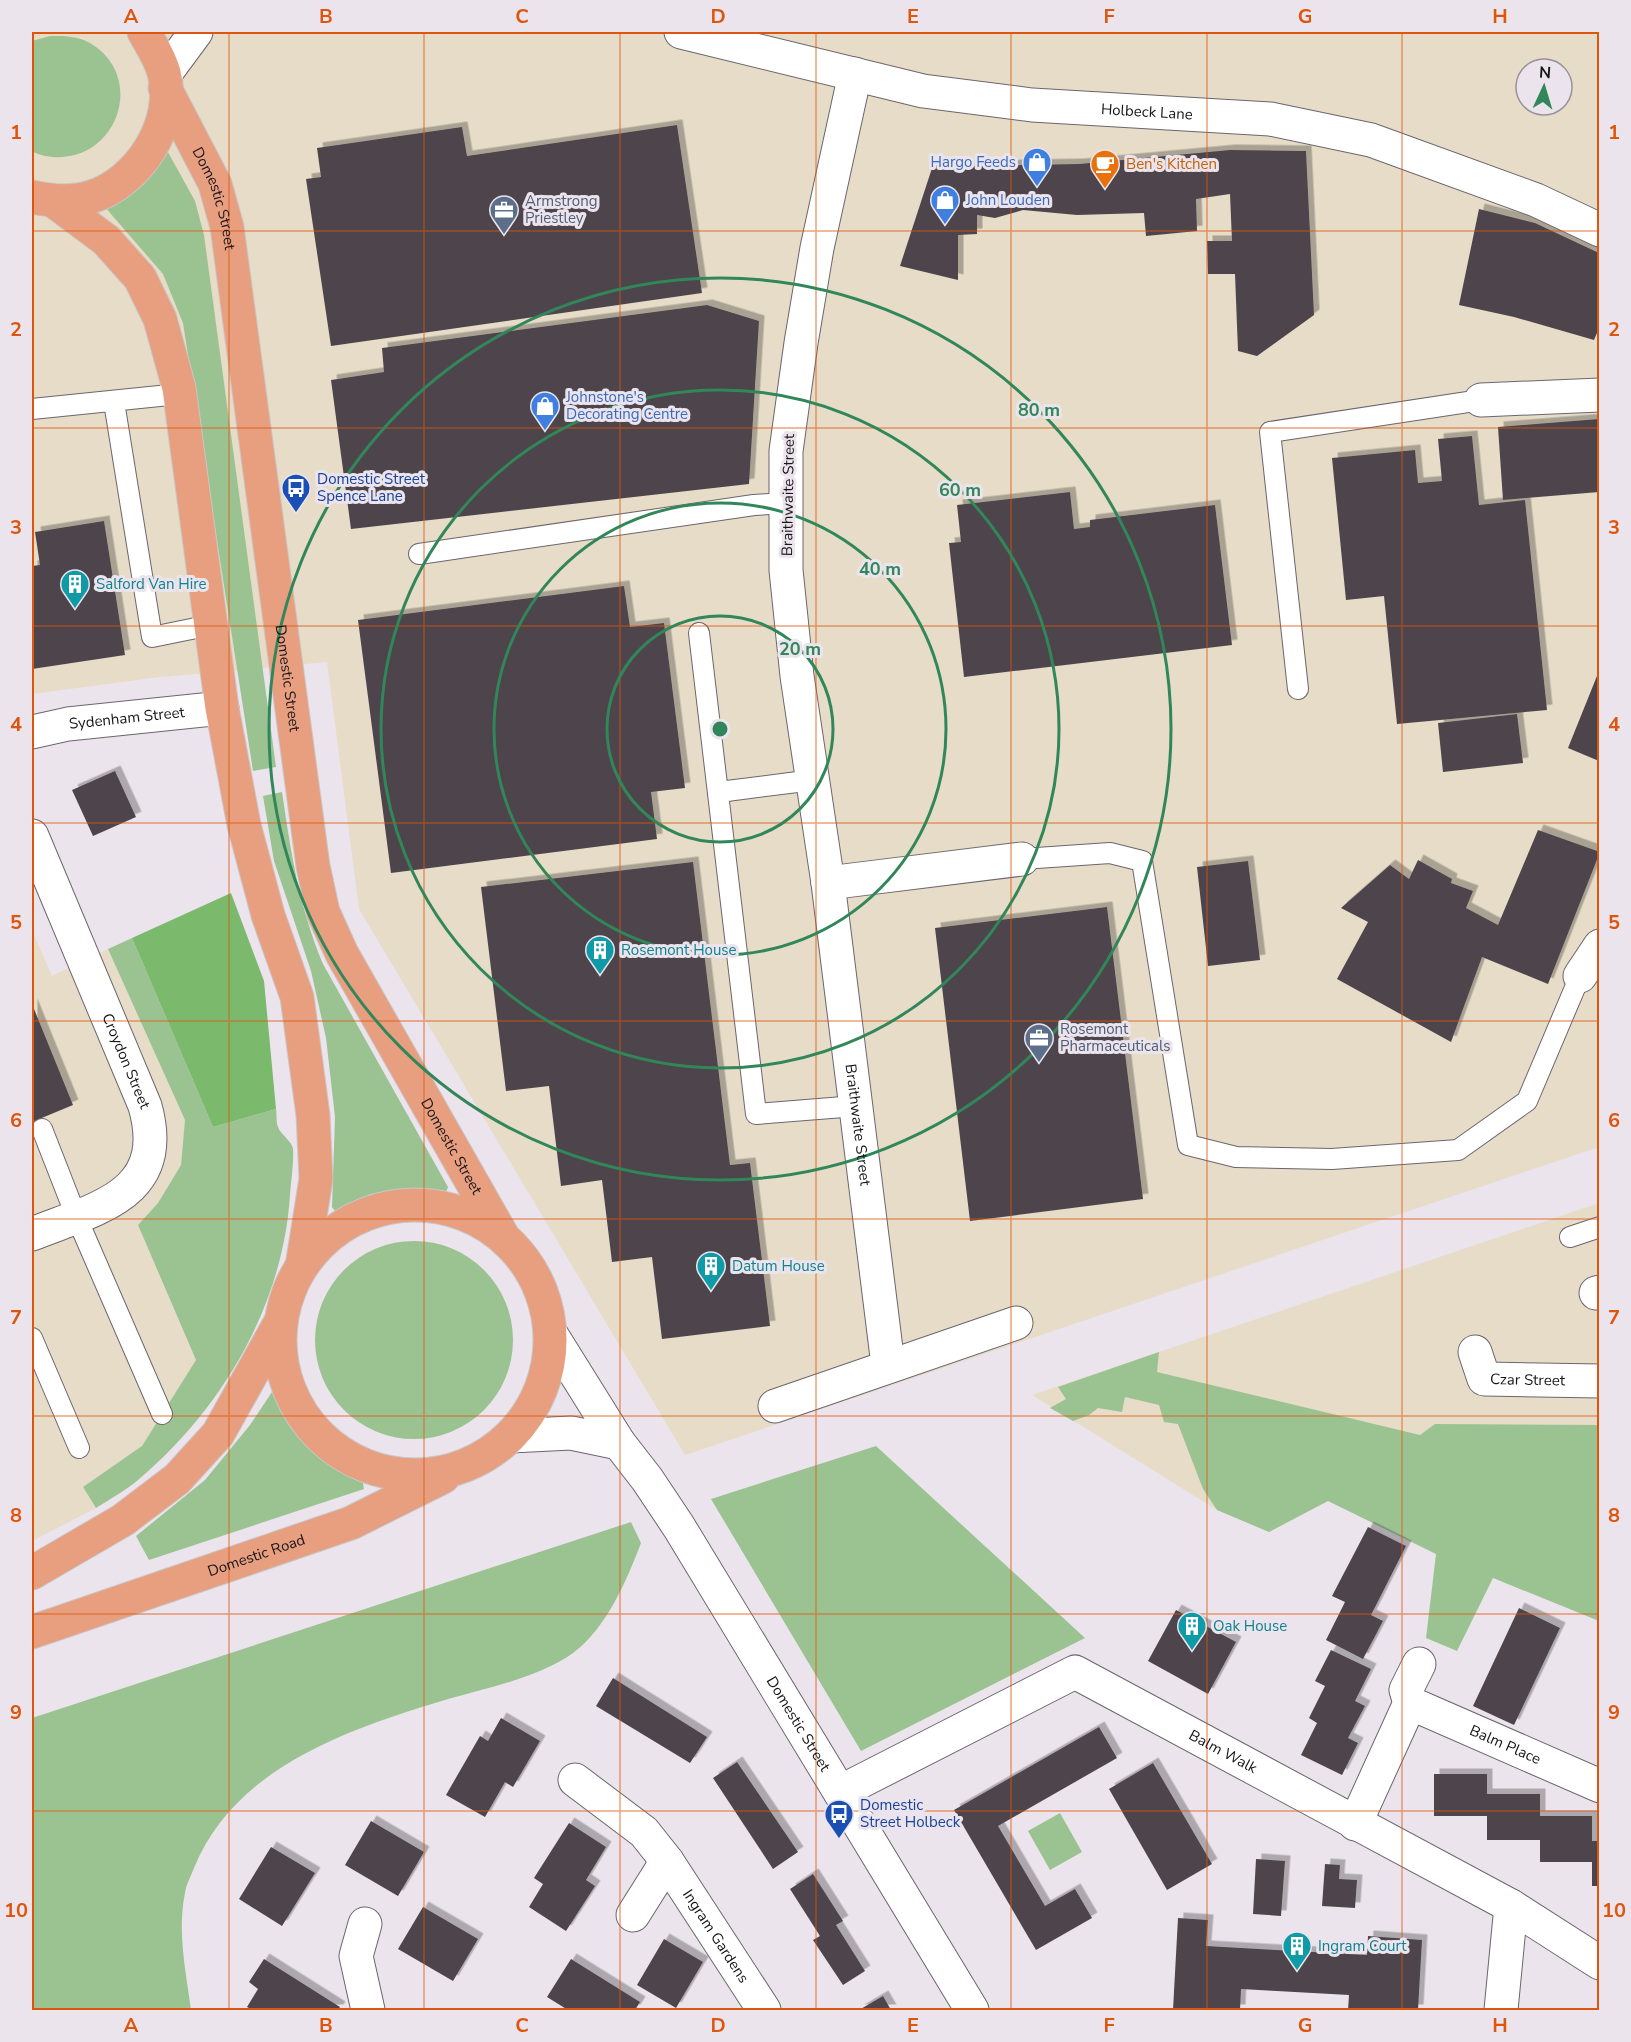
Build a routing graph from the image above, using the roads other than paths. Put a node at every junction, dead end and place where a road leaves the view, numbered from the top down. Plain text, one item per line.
1 (144, 32) edge
2 (196, 32) edge
3 (681, 32) edge
4 (855, 74) junction
5 (165, 81) junction
6 (43, 200) edge
7 (1599, 231) edge
8 (179, 394) junction
9 (1599, 395) edge
10 (1481, 400) joint
11 (114, 402) junction
12 (32, 409) edge
13 (786, 503) junction
14 (419, 554) dead end
15 (211, 625) junction
16 (699, 633) dead end
17 (1298, 689) dead end
18 (222, 708) junction
19 (32, 732) edge
20 (813, 780) junction
21 (718, 792) junction
22 (32, 836) edge
23 (1022, 859) joint
24 (828, 883) junction
25 (1599, 946) edge
26 (1580, 976) joint
27 (856, 1106) junction
28 (42, 1129) dead end
29 (76, 1216) junction
30 (1599, 1227) edge
31 (32, 1234) edge
32 (502, 1235) junction
33 (1570, 1237) dead end
34 (303, 1260) junction
35 (281, 1321) junction
36 (1016, 1323) dead end
37 (551, 1334) junction
38 (32, 1338) edge
39 (1475, 1352) dead end
40 (888, 1365) junction
41 (1599, 1381) edge
42 (775, 1406) dead end
43 (162, 1414) dead end
44 (511, 1436) junction
45 (619, 1443) junction
46 (79, 1449) dead end
47 (474, 1462) junction
48 (32, 1573) edge
49 (32, 1632) edge
50 (1419, 1664) dead end
51 (1410, 1703) junction
52 (575, 1780) dead end
53 (1599, 1786) edge
54 (840, 1792) junction
55 (1355, 1824) junction
56 (667, 1861) junction
57 (1511, 1905) junction
58 (633, 1915) dead end
59 (365, 1924) dead end
60 (1599, 1963) edge
61 (368, 2010) edge
62 (764, 2010) edge
63 (972, 2010) edge
64 (1501, 2010) edge

1 - 5 main road, Domestic Street
2 - 5 street
3 - 4 street, Holbeck Lane
4 - 7 street, Holbeck Lane
4 - 13 street, Braithwaite Street
5 - 6 main road
5 - 32 main road, Domestic Street
6 - 8 main road
8 - 11 lane
8 - 15 main road
9 - 10 street
10 - 17 lane
11 - 12 lane
11 - 15 lane
13 - 14 lane
13 - 20 street, Braithwaite Street
15 - 18 main road
16 - 21 lane
18 - 19 street, Sydenham Street
18 - 34 main road
20 - 21 lane
20 - 24 street, Braithwaite Street
21 - 27 lane
22 - 29 street, Croydon Street
23 - 24 street
23 - 26 lane
24 - 27 street, Braithwaite Street
25 - 26 street
27 - 40 street, Braithwaite Street
28 - 29 lane
29 - 31 street, Croydon Street
29 - 43 lane
30 - 33 lane
32 - 34 main road
32 - 37 main road
34 - 35 main road
35 - 47 main road
35 - 48 main road
36 - 40 street
37 - 44 main road
37 - 45 street, Domestic Street
38 - 46 lane
39 - 41 street, Czar Street
40 - 42 street
44 - 45 street
44 - 47 main road
45 - 54 street, Domestic Street
47 - 49 main road, Domestic Road
50 - 51 street
51 - 53 street, Balm Place
51 - 55 street
52 - 56 street, Ingram Gardens
54 - 55 street, Balm Walk
54 - 63 street, Domestic Street
55 - 57 street, Balm Walk
56 - 58 street
56 - 62 street, Ingram Gardens
57 - 60 street, Balm Walk
57 - 64 street
59 - 61 street

